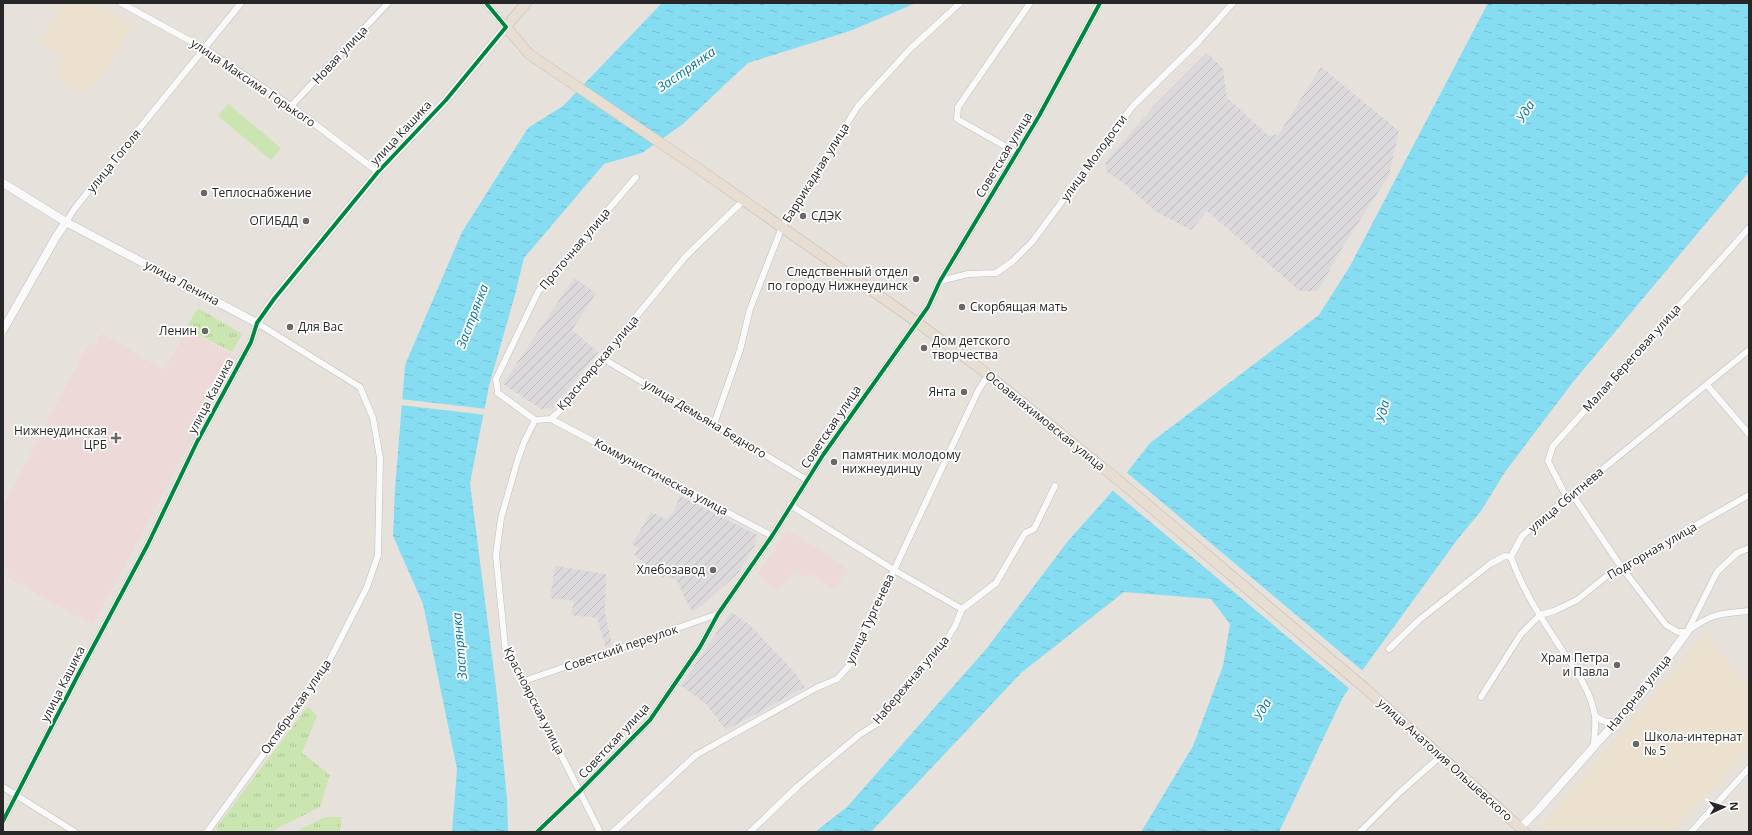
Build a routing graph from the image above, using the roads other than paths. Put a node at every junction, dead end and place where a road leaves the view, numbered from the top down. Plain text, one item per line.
1 (121, 3) edge
2 (241, 3) edge
3 (388, 3) edge
4 (486, 3) edge
5 (526, 3) edge
6 (960, 3) edge
7 (1030, 3) edge
8 (1100, 3) edge
9 (1234, 3) edge
10 (506, 27) junction
11 (204, 49) junction
12 (292, 106) junction
13 (1017, 153) junction
14 (378, 172) junction
15 (636, 177) dead end
16 (3, 183) edge
17 (744, 200) junction
18 (66, 222) junction
19 (782, 227) junction
20 (1749, 228) edge
21 (940, 281) junction
22 (917, 322) junction
23 (257, 323) junction
24 (3, 330) edge
25 (1749, 350) edge
26 (602, 358) junction
27 (988, 375) junction
28 (1707, 385) junction
29 (360, 387) joint
30 (551, 419) junction
31 (535, 420) junction
32 (714, 424) junction
33 (1749, 434) edge
34 (807, 480) junction
35 (1055, 486) dead end
36 (1749, 495) edge
37 (1569, 496) junction
38 (790, 505) junction
39 (772, 536) junction
40 (1749, 548) edge
41 (1512, 557) junction
42 (1622, 568) junction
43 (894, 570) junction
44 (962, 609) junction
45 (1749, 611) edge
46 (718, 614) junction
47 (1540, 615) junction
48 (1687, 632) junction
49 (1389, 649) dead end
50 (524, 681) junction
51 (1366, 689) joint
52 (1481, 697) dead end
53 (1595, 716) junction
54 (1618, 720) junction
55 (1594, 746) junction
56 (1441, 756) junction
57 (1749, 768) edge
58 (3, 787) edge
59 (580, 791) junction
60 (17, 795) junction
61 (3, 821) edge
62 (1520, 831) edge
63 (75, 832) edge
64 (207, 832) edge
65 (537, 832) edge
66 (600, 832) edge
67 (613, 832) edge
68 (750, 832) edge
69 (1360, 832) edge
70 (1690, 832) edge

1 - 11 street, улица Максима Горького
2 - 11 street, улица Гоголя
3 - 12 street, Новая улица
4 - 10 street
5 - 10 highway, улица Кашика
6 - 19 street, Баррикадная улица
7 - 13 street
8 - 13 street, Советская улица
9 - 21 street, улица Молодости
10 - 14 street, улица Кашика
10 - 17 highway, Осоавиахимовская улица
11 - 12 street, улица Максима Горького
11 - 18 street, улица Гоголя
12 - 14 street, улица Максима Горького
13 - 21 street, Советская улица
14 - 23 street, улица Кашика
15 - 31 street, Проточная улица
16 - 18 street, улица Ленина
17 - 19 highway, Осоавиахимовская улица
17 - 26 street, Красноярская улица
18 - 23 street, улица Ленина
18 - 24 street, улица Гоголя
19 - 22 highway, Осоавиахимовская улица
19 - 32 street, Баррикадная улица
20 - 37 street, Малая Береговая улица
21 - 22 street, Советская улица
22 - 27 highway, Осоавиахимовская улица
22 - 34 street, Советская улица
23 - 29 street, улица Ленина
23 - 60 street, улица Кашика
25 - 28 street, улица Сбитнева
26 - 30 street, Красноярская улица
26 - 32 street, улица Демьяна Бедного
27 - 43 street, улица Тургенева
27 - 51 highway, Осоавиахимовская улица
28 - 33 street
28 - 37 street, улица Сбитнева
29 - 64 street, Октябрьская улица
30 - 31 street, Красноярская улица
30 - 39 street, Коммунистическая улица
31 - 50 street, Красноярская улица
32 - 34 street, улица Демьяна Бедного
34 - 38 street, Советская улица
35 - 44 street, Набережная улица
36 - 42 street, Подгорная улица
37 - 41 street, улица Сбитнева
37 - 42 street, Малая Береговая улица
38 - 39 street, Советская улица
38 - 43 street
39 - 46 street, Советская улица
40 - 48 street, Нагорная улица
41 - 47 street
41 - 49 street
42 - 47 street, Подгорная улица
42 - 48 street, Малая Береговая улица
43 - 44 street
43 - 67 street, улица Тургенева
44 - 68 street, Набережная улица
45 - 48 street
46 - 50 street, Советский переулок
46 - 59 street, Советская улица
47 - 52 street, Подгорная улица
47 - 53 street
48 - 54 street, Нагорная улица
50 - 59 street, Красноярская улица
51 - 56 highway, улица Анатолия Ольшевского
53 - 54 street
53 - 55 street
54 - 55 street, Нагорная улица
55 - 62 street, Нагорная улица
56 - 62 highway, улица Анатолия Ольшевского
56 - 69 street
57 - 70 street
58 - 60 street
59 - 65 street, Советская улица
59 - 66 street, Красноярская улица
60 - 61 street, улица Кашика
60 - 63 street

